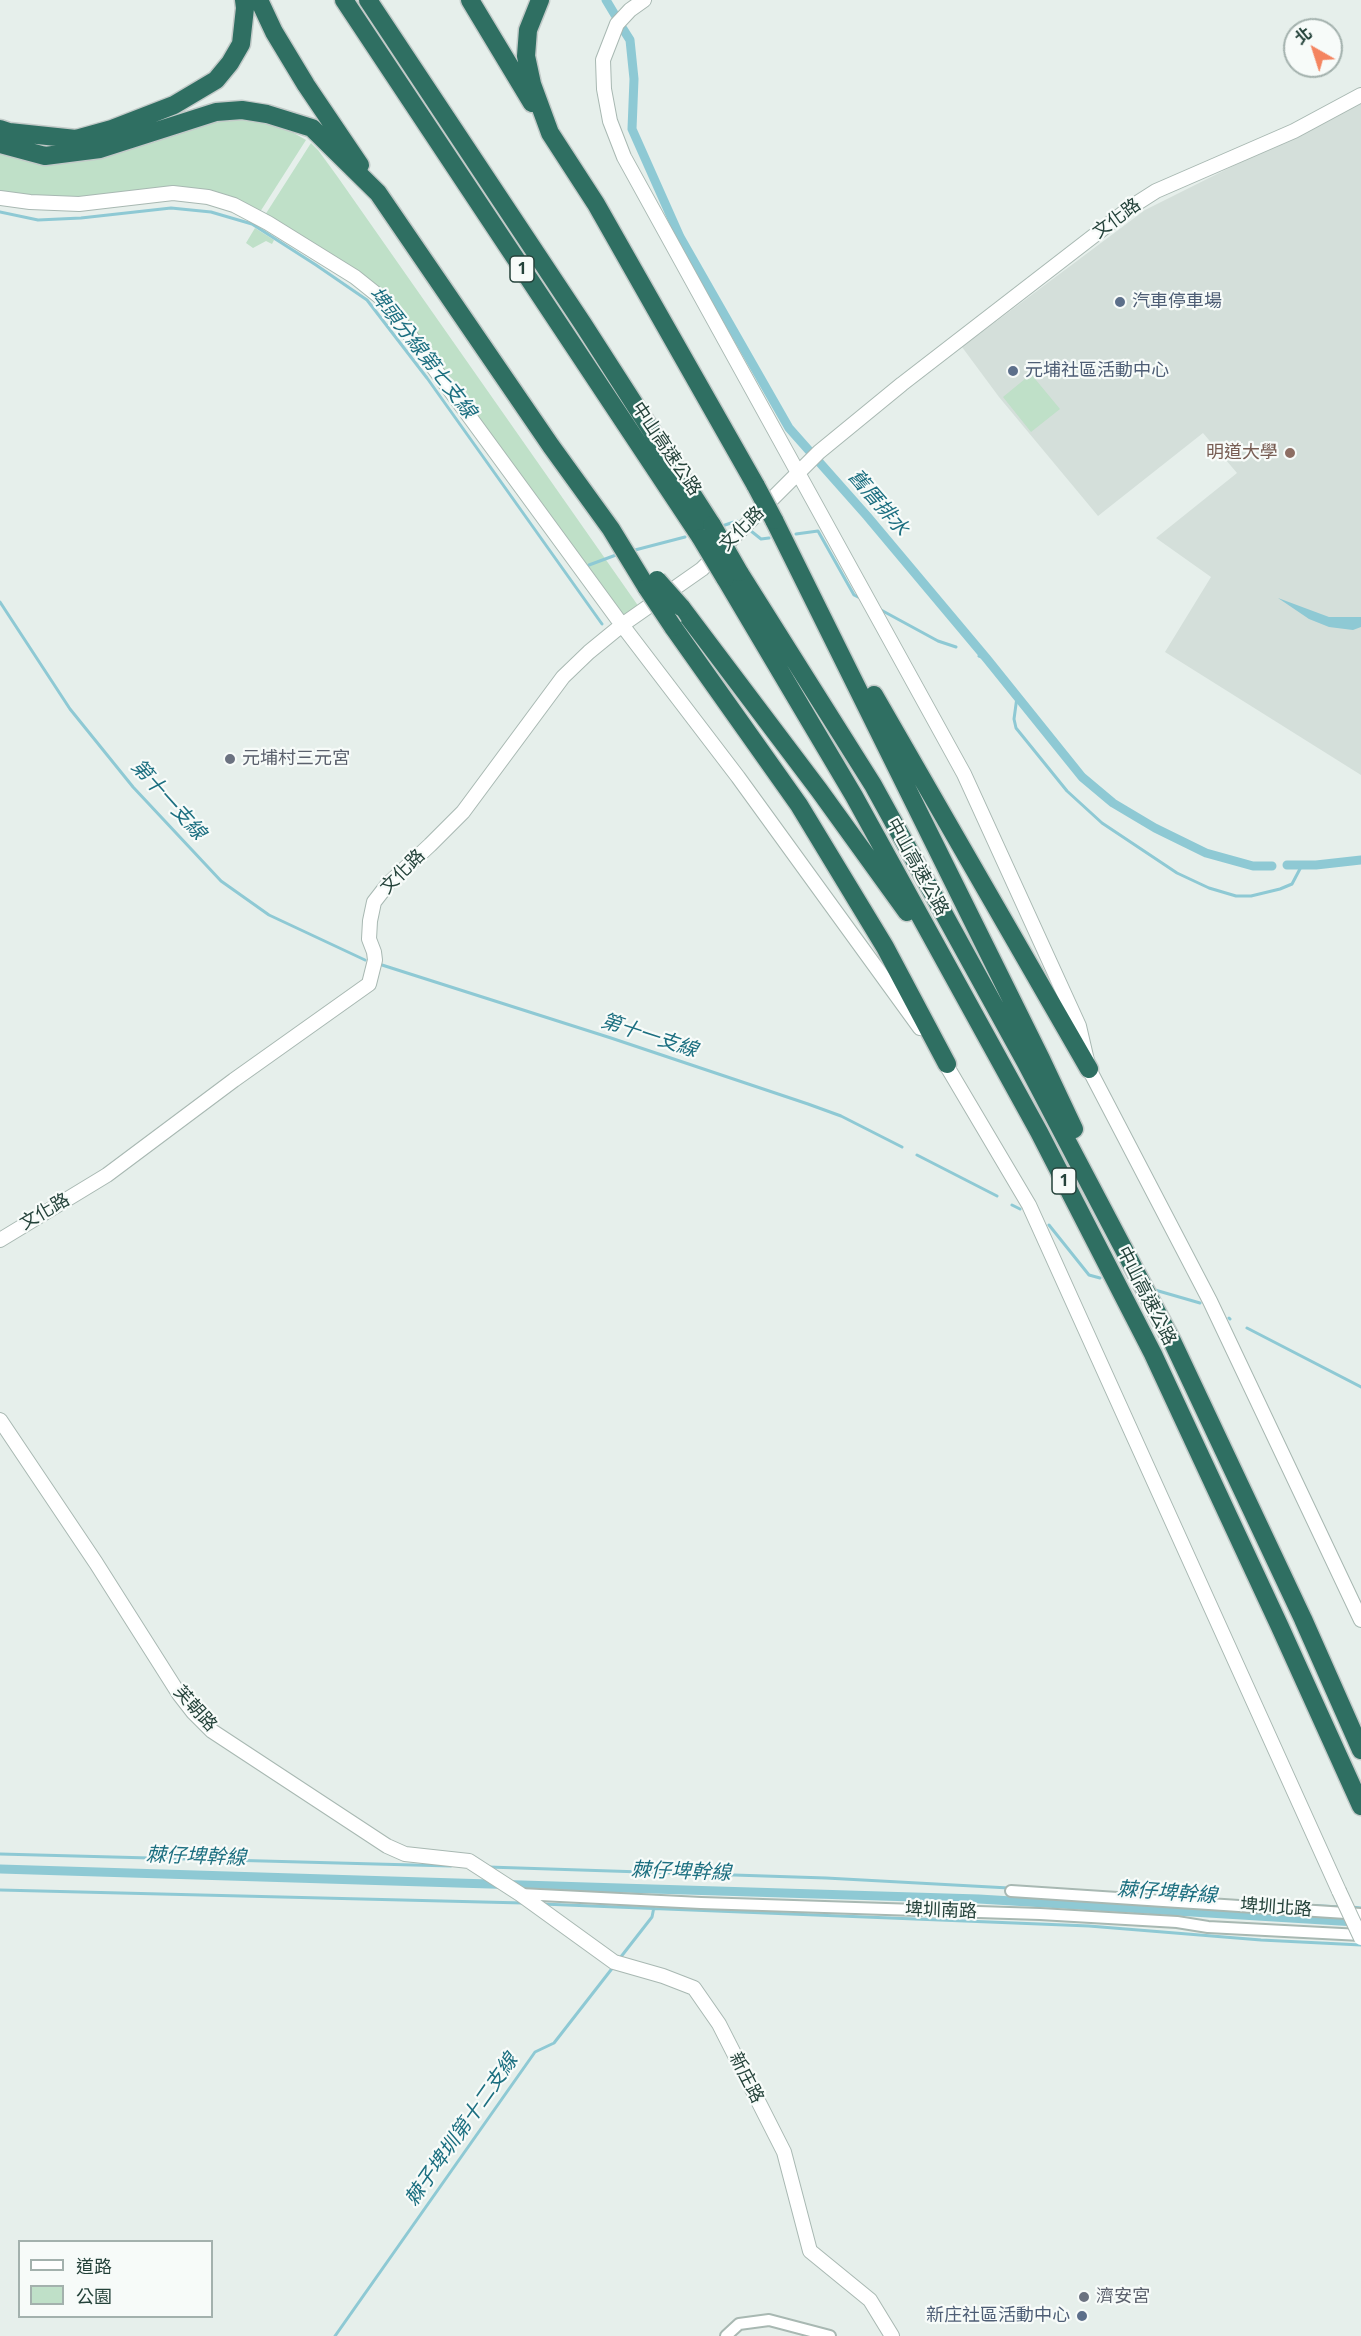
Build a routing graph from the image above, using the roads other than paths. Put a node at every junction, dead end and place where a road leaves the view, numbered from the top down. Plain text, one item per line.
1 (244, 0) edge
2 (259, 0) edge
3 (344, 0) edge
4 (368, 0) edge
5 (470, 0) edge
6 (540, 0) edge
7 (644, 0) edge
8 (1361, 95) edge
9 (0, 129) edge
10 (550, 133) junction
11 (0, 144) edge
12 (378, 193) junction
13 (0, 198) edge
14 (801, 469) junction
15 (706, 532) junction
16 (803, 574) junction
17 (732, 575) junction
18 (652, 584) junction
19 (622, 625) junction
20 (946, 1064) junction
21 (1089, 1069) junction
22 (1039, 1132) junction
23 (0, 1240) edge
24 (1173, 1343) junction
25 (0, 1420) edge
26 (1361, 1620) edge
27 (1361, 1750) edge
28 (1361, 1806) edge
29 (1011, 1892) dead end
30 (520, 1894) junction
31 (1361, 1914) edge
32 (1361, 1936) edge
33 (726, 2336) edge
34 (830, 2336) edge
35 (892, 2336) edge

1 - 9 highway
2 - 12 highway
3 - 15 highway, 中山高速公路 / 1
4 - 15 highway, 中山高速公路 / 1
5 - 10 highway
6 - 10 highway
7 - 14 street
8 - 14 street, 文化路
10 - 16 highway, bridge
11 - 12 highway
12 - 18 highway
13 - 19 street
14 - 19 street, 文化路
14 - 21 street
15 - 17 highway, 中山高速公路 / 1, bridge
16 - 21 highway
16 - 24 highway
17 - 22 highway, 中山高速公路 / 1
17 - 24 highway, 中山高速公路 / 1
18 - 20 highway, bridge
18 - 22 highway, bridge
19 - 20 street
19 - 23 street, 文化路
20 - 32 street, bridge
21 - 26 street
22 - 28 highway, 中山高速公路 / 1
24 - 27 highway, 中山高速公路 / 1
25 - 30 street, 芙朝路
29 - 31 street, 埤圳北路
30 - 32 street, 埤圳南路
30 - 35 street, 新庄路
33 - 34 street

